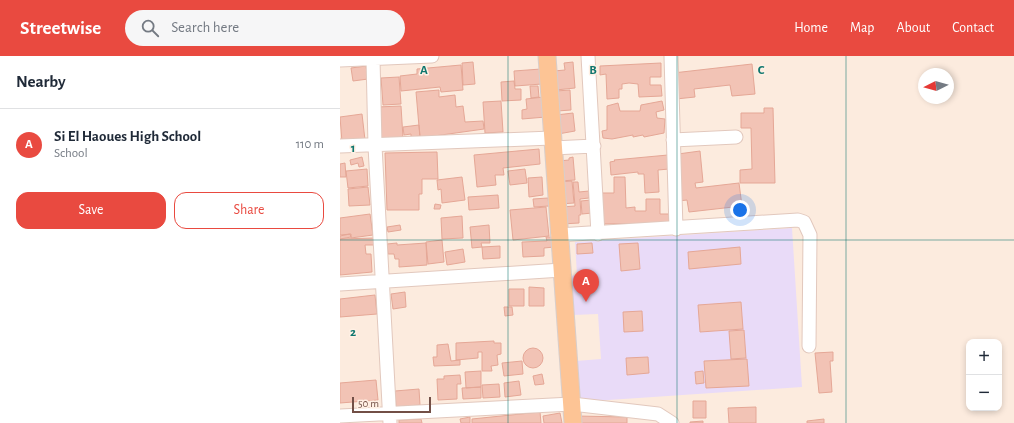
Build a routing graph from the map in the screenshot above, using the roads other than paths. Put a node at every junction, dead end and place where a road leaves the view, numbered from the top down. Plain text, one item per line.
1 (418, 56) edge
2 (432, 56) edge
3 (547, 56) edge
4 (588, 56) edge
5 (671, 56) edge
6 (373, 58) junction
7 (340, 60) edge
8 (736, 137) dead end
9 (673, 140) junction
10 (552, 143) junction
11 (340, 146) edge
12 (375, 146) junction
13 (594, 146) junction
14 (676, 229) junction
15 (598, 234) junction
16 (558, 235) junction
17 (562, 270) junction
18 (382, 282) junction
19 (340, 284) edge
20 (809, 346) dead end
21 (572, 404) junction
22 (340, 416) edge
23 (390, 418) edge
24 (573, 423) edge
25 (672, 423) edge

1 - 2 street
1 - 6 street
3 - 10 main road
4 - 13 street
5 - 9 street
6 - 7 street
6 - 12 street
8 - 9 street
9 - 14 street
10 - 12 street
10 - 13 street
10 - 16 main road
11 - 12 street
12 - 18 street
13 - 15 street
14 - 15 street
14 - 20 street
15 - 16 street
16 - 17 main road
17 - 18 street
17 - 21 main road
18 - 19 street
18 - 23 street
21 - 23 street
21 - 24 main road
21 - 25 street
22 - 23 street

